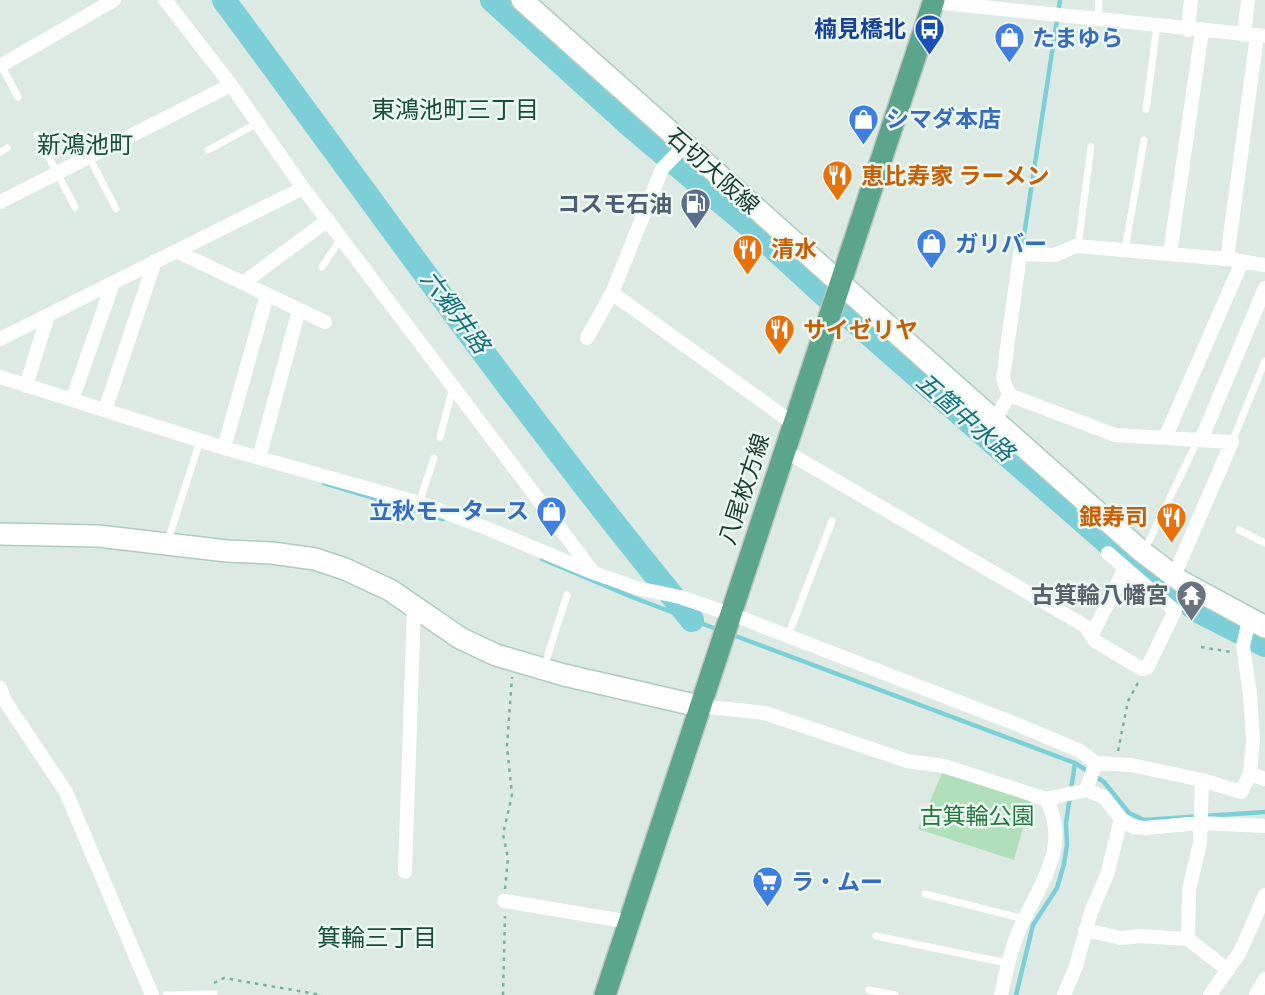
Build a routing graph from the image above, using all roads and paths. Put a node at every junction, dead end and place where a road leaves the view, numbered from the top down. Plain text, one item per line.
1 (114, 0) edge
2 (164, 0) edge
3 (522, 0) edge
4 (1099, 0) edge
5 (1191, 0) edge
6 (1248, 0) edge
7 (934, 1) edge
8 (1098, 19) junction
9 (1157, 26) junction
10 (1195, 30) junction
11 (1256, 36) edge
12 (0, 65) edge
13 (231, 85) junction
14 (18, 97) dead end
15 (1146, 109) dead end
16 (258, 123) junction
17 (37, 135) dead end
18 (1144, 140) dead end
19 (1091, 147) dead end
20 (681, 149) junction
21 (208, 150) dead end
22 (89, 156) junction
23 (56, 173) junction
24 (303, 188) junction
25 (0, 202) edge
26 (75, 207) dead end
27 (116, 209) dead end
28 (328, 220) junction
29 (341, 238) junction
30 (1078, 246) junction
31 (1125, 250) junction
32 (176, 251) junction
33 (1170, 254) junction
34 (1234, 260) junction
35 (155, 261) junction
36 (1265, 265) edge
37 (322, 267) dead end
38 (113, 283) junction
39 (243, 283) junction
40 (1265, 288) edge
41 (612, 293) junction
42 (267, 295) junction
43 (834, 298) junction
44 (299, 310) junction
45 (48, 315) junction
46 (324, 322) dead end
47 (587, 338) dead end
48 (0, 339) edge
49 (1265, 362) edge
50 (0, 377) edge
51 (26, 386) junction
52 (453, 387) junction
53 (1009, 395) junction
54 (72, 400) junction
55 (104, 410) junction
56 (994, 422) junction
57 (794, 424) junction
58 (440, 437) dead end
59 (1165, 438) junction
60 (1232, 442) junction
61 (1197, 444) junction
62 (199, 445) junction
63 (225, 448) junction
64 (785, 451) junction
65 (259, 458) junction
66 (434, 458) dead end
67 (419, 503) junction
68 (832, 521) dead end
69 (1239, 530) dead end
70 (0, 534) edge
71 (1265, 543) edge
72 (167, 544) junction
73 (1143, 552) junction
74 (1108, 553) dead end
75 (1125, 568) junction
76 (594, 573) junction
77 (1174, 590) junction
78 (567, 595) dead end
79 (414, 607) junction
80 (1257, 623) edge
81 (727, 625) junction
82 (1091, 635) junction
83 (788, 636) junction
84 (1201, 646) dead end
85 (1244, 655) junction
86 (514, 660) junction
87 (544, 668) junction
88 (1141, 677) dead end
89 (0, 688) edge
90 (699, 706) junction
91 (1096, 763) junction
92 (1115, 764) junction
93 (1250, 774) junction
94 (1265, 779) edge
95 (1202, 780) junction
96 (1086, 790) junction
97 (1046, 799) junction
98 (1121, 819) junction
99 (1200, 824) junction
100 (1265, 825) edge
101 (405, 873) dead end
102 (925, 894) dead end
103 (1265, 895) edge
104 (504, 901) junction
105 (1024, 919) junction
106 (630, 922) junction
107 (1085, 930) junction
108 (876, 936) dead end
109 (1188, 939) junction
110 (1007, 963) junction
111 (1228, 971) junction
112 (1265, 979) edge
113 (214, 984) joint
114 (869, 990) dead end
115 (214, 994) edge
116 (152, 995) edge
117 (166, 995) edge
118 (322, 995) edge
119 (503, 995) edge
120 (605, 995) edge
121 (895, 995) edge
122 (1001, 995) edge
123 (1064, 995) edge
124 (1210, 995) edge
125 (1256, 995) edge

1 - 12 street
2 - 13 street
3 - 20 main road, 石切大阪線
4 - 8 lane
5 - 10 street
6 - 11 street
7 - 8 street
7 - 43 main road, 八尾枚方線
8 - 9 street
9 - 10 street
9 - 15 lane
10 - 11 street
10 - 33 street
11 - 34 street
12 - 14 lane
13 - 16 street
13 - 22 street
16 - 21 lane
16 - 24 street
17 - 23 lane
18 - 31 lane
19 - 30 lane
20 - 41 street
20 - 43 main road, 石切大阪線
22 - 23 street
22 - 27 lane
23 - 25 street
23 - 26 lane
24 - 28 street
24 - 32 street
28 - 29 street
28 - 39 street
29 - 37 lane
29 - 52 street
30 - 31 street
30 - 53 street
31 - 33 street
32 - 35 street
32 - 39 street
33 - 34 street
34 - 36 street
34 - 59 street
35 - 38 street
35 - 55 street
38 - 45 street
38 - 54 street
39 - 42 street
40 - 61 street
41 - 47 street
41 - 57 street
42 - 44 street
42 - 63 street
43 - 56 main road, 石切大阪線
43 - 57 main road, 八尾枚方線
44 - 46 street
44 - 65 street
45 - 48 street
45 - 51 street
49 - 60 lane
50 - 51 street
51 - 54 street
52 - 58 lane
52 - 76 street
53 - 56 street
53 - 59 street
54 - 55 street
55 - 62 street
56 - 73 main road, 石切大阪線
57 - 64 main road, 八尾枚方線
59 - 61 street
60 - 61 street
60 - 77 street
61 - 73 lane
62 - 63 street
62 - 72 lane
63 - 65 street
64 - 81 main road, 八尾枚方線
64 - 82 street
65 - 67 street
66 - 67 lane
67 - 76 street
68 - 83 lane
69 - 71 lane
70 - 72 main road
72 - 79 main road
73 - 77 main road, 石切大阪線
74 - 75 street
75 - 77 street
75 - 82 street
76 - 81 street
77 - 80 main road, 石切大阪線
77 - 82 street
78 - 87 lane
79 - 86 main road
79 - 101 street
80 - 85 street
81 - 83 street
81 - 90 main road, 八尾枚方線
83 - 91 street
84 - 85 path
85 - 93 street
86 - 87 main road
86 - 104 path
87 - 90 main road
88 - 92 path
89 - 116 street
90 - 97 street
90 - 106 main road, 八尾枚方線
91 - 92 street
91 - 96 street
92 - 95 street
93 - 94 street
93 - 95 street
95 - 99 street
96 - 97 street
96 - 98 street
97 - 105 street
98 - 99 street
98 - 107 street
99 - 100 street
99 - 109 street
102 - 105 lane
103 - 111 street
104 - 106 street
104 - 119 path
105 - 110 street
106 - 120 main road, 八尾枚方線
107 - 109 street
107 - 123 street
108 - 110 lane
109 - 111 street
110 - 122 street
111 - 124 street
112 - 125 street
113 - 115 lane
113 - 118 path
114 - 121 lane
115 - 117 lane

